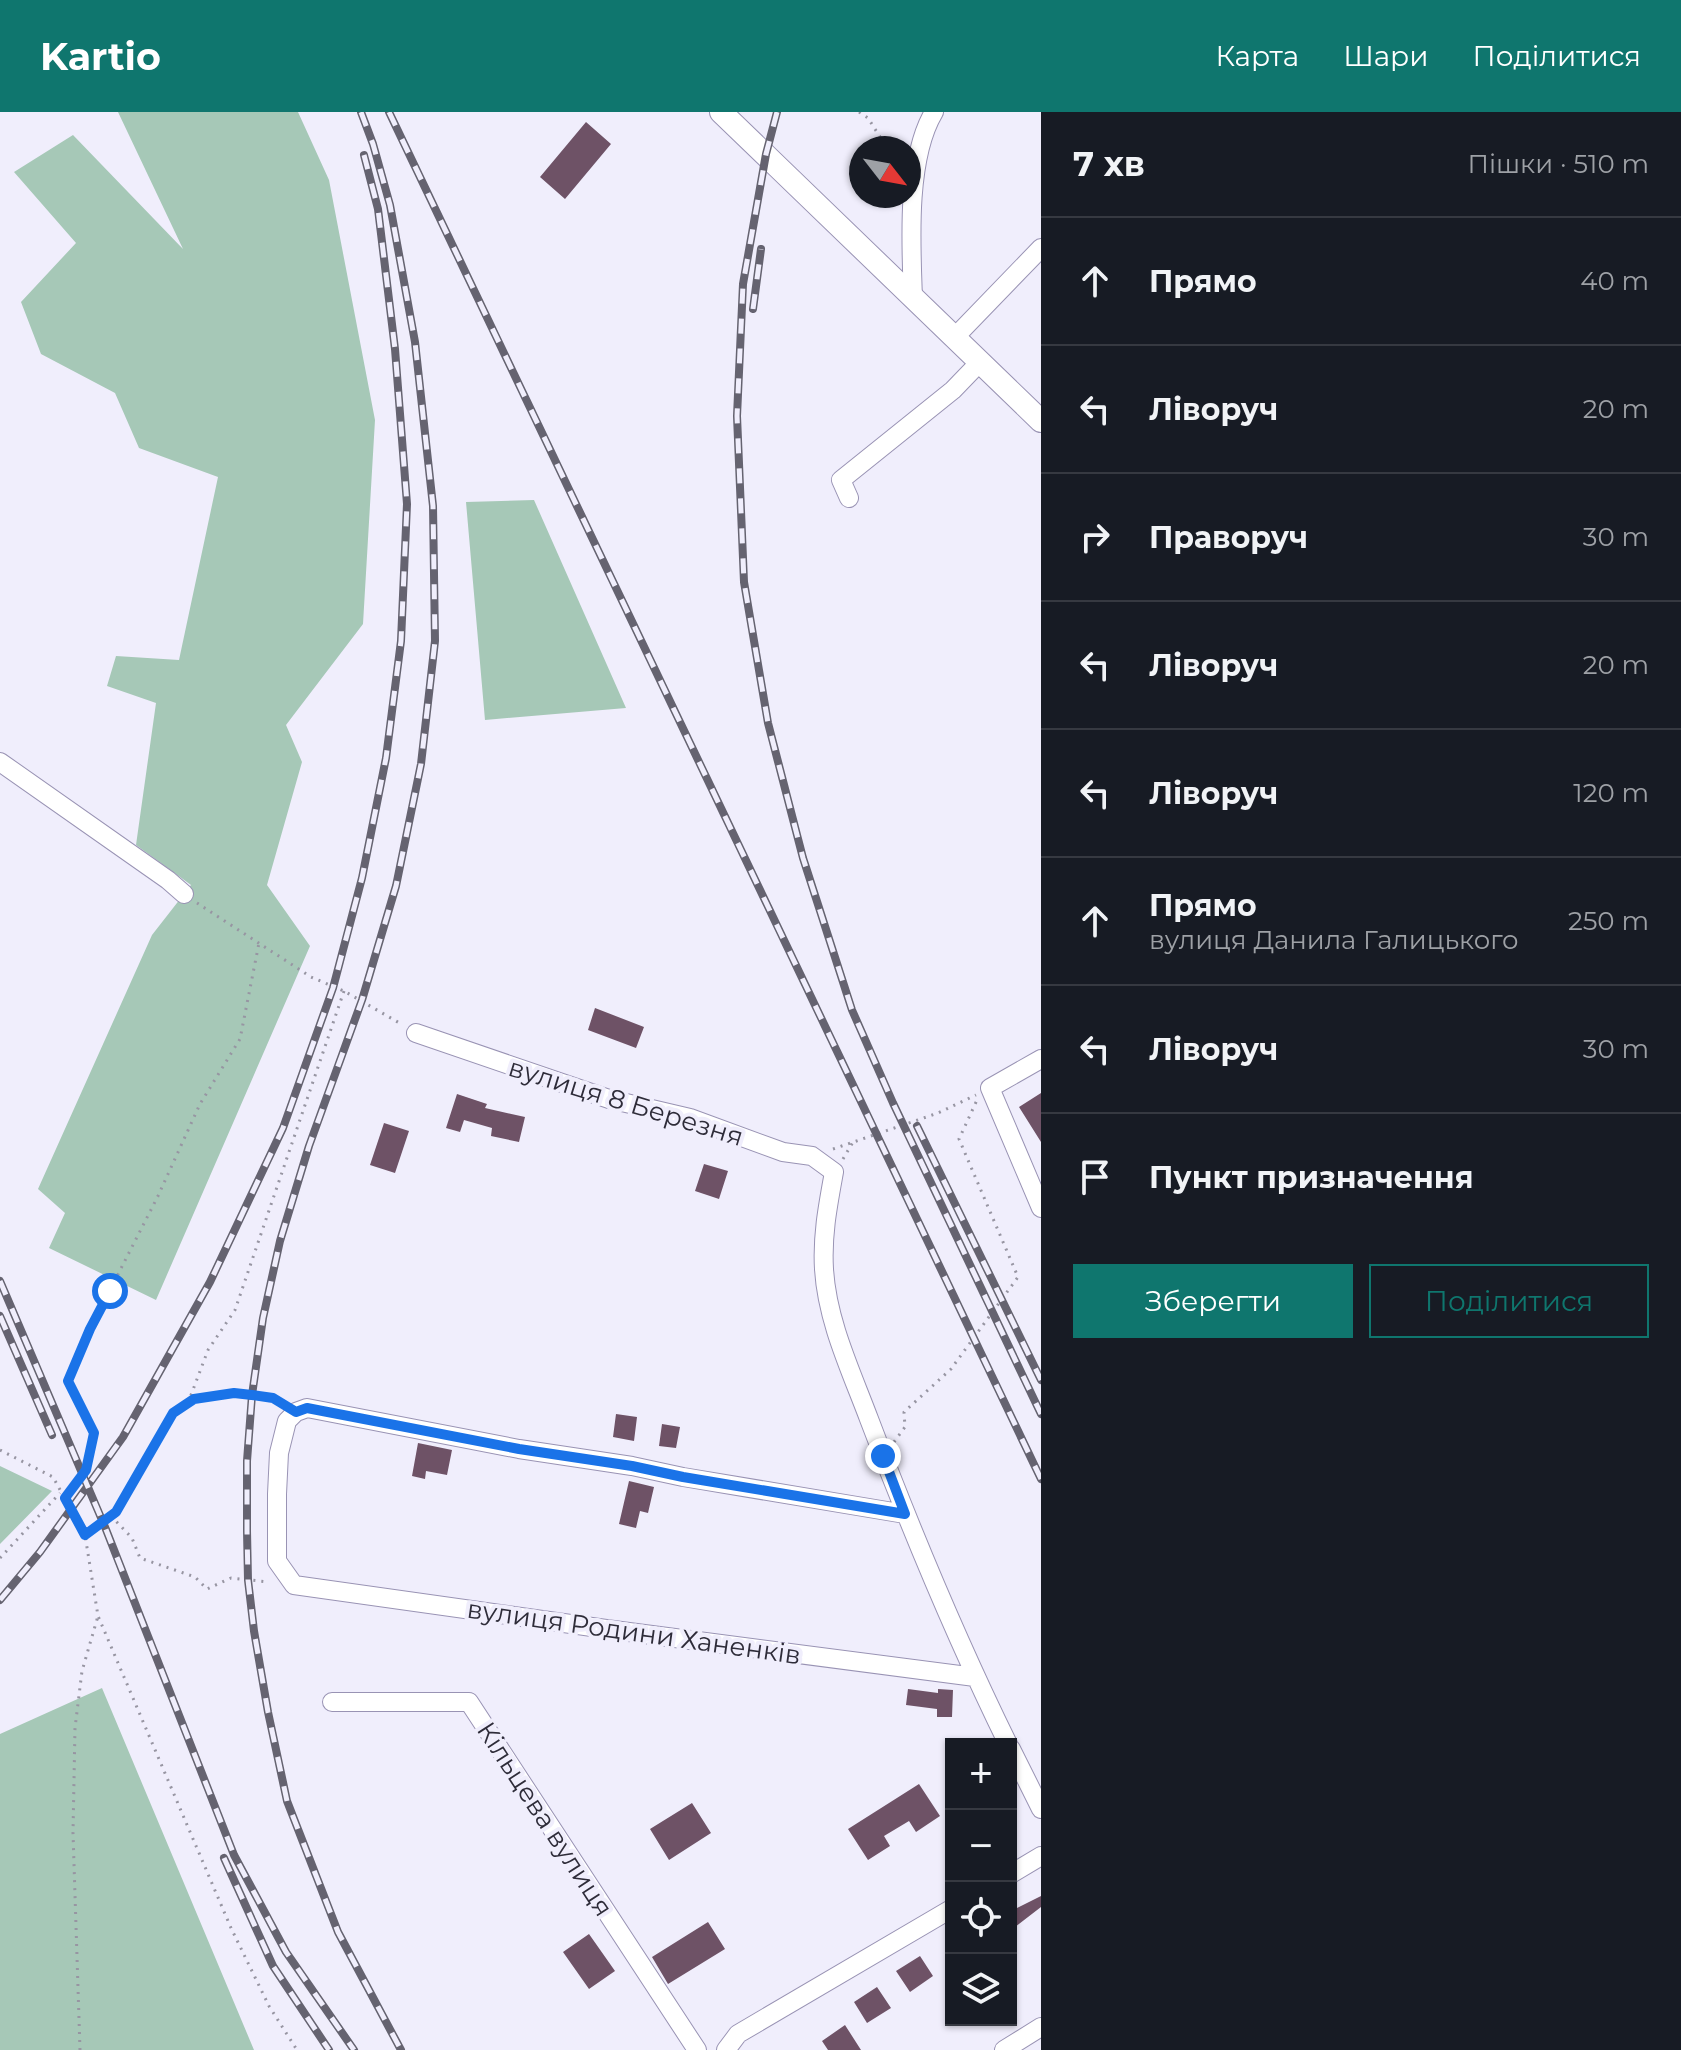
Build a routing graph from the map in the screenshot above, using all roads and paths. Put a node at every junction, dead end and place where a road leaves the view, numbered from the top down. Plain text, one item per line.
1 (721, 112) edge
2 (859, 112) edge
3 (934, 112) edge
4 (879, 136) edge
5 (1041, 248) edge
6 (913, 298) junction
7 (955, 337) junction
8 (980, 362) junction
9 (1041, 421) edge
10 (849, 498) dead end
11 (0, 762) edge
12 (184, 894) joint
13 (259, 943) junction
14 (344, 991) junction
15 (416, 1033) joint
16 (1041, 1059) edge
17 (812, 1156) junction
18 (1041, 1208) edge
19 (188, 1403) junction
20 (302, 1410) junction
21 (0, 1450) edge
22 (883, 1456) junction
23 (61, 1492) junction
24 (65, 1498) junction
25 (905, 1514) junction
26 (111, 1516) junction
27 (85, 1535) junction
28 (0, 1558) edge
29 (294, 1585) junction
30 (98, 1616) junction
31 (975, 1677) junction
32 (332, 1702) dead end
33 (1006, 1738) edge
34 (1017, 1760) edge
35 (1041, 1809) edge
36 (1041, 1856) edge
37 (1017, 1870) edge
38 (945, 1913) edge
39 (1041, 2027) edge
40 (80, 2050) edge
41 (297, 2050) edge
42 (697, 2050) edge
43 (726, 2050) edge
44 (1004, 2050) edge

1 - 6 main road
2 - 4 path
3 - 6 street
5 - 7 street
6 - 7 main road
7 - 8 main road
8 - 9 main road
8 - 10 street
11 - 12 street
12 - 13 path
13 - 14 path
13 - 24 path
14 - 15 path
14 - 19 path
15 - 17 street, вулиця 8 Березня
16 - 18 street
17 - 22 street, вулиця 8 Березня
17 - 22 path
19 - 20 path
19 - 26 path
20 - 25 street
20 - 29 street
21 - 23 path
22 - 25 street
23 - 24 path
23 - 28 path
24 - 27 path
25 - 31 street
26 - 27 path
26 - 29 path
27 - 30 path
29 - 31 street, вулиця Родини Ханенків
30 - 40 path
30 - 41 path
31 - 33 street
32 - 42 street, Кільцева вулиця
34 - 35 street
36 - 37 street
38 - 43 street
39 - 44 street

